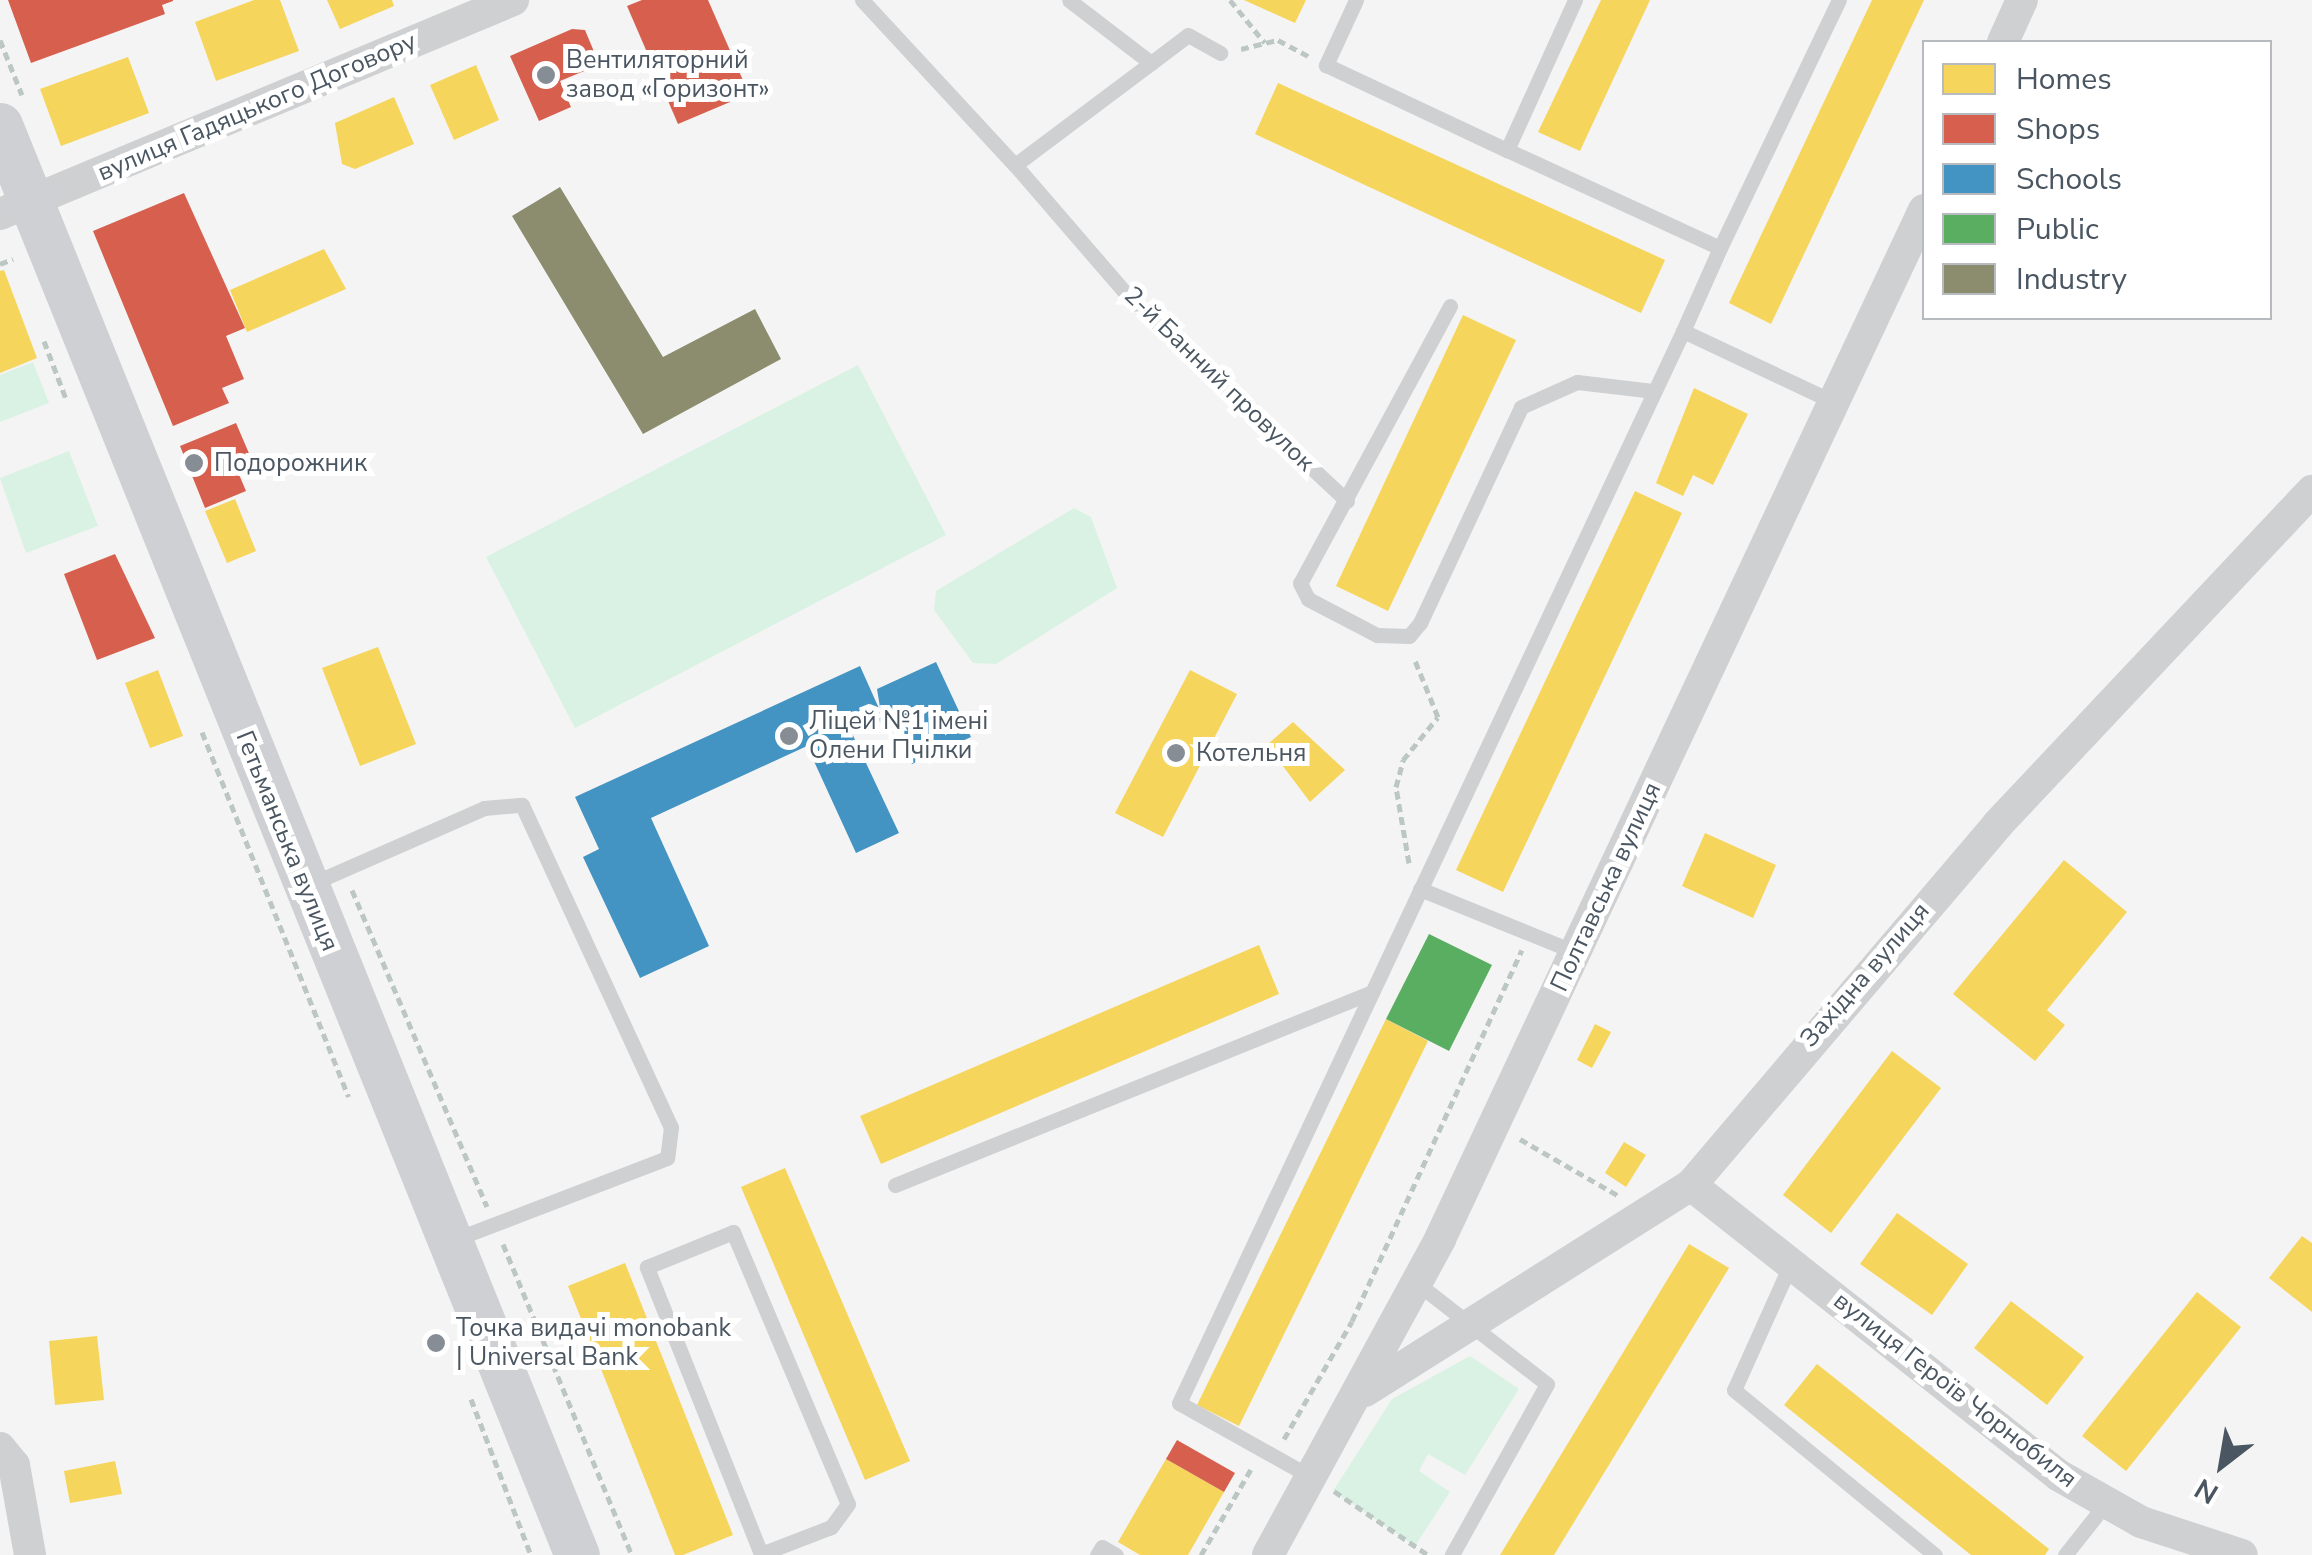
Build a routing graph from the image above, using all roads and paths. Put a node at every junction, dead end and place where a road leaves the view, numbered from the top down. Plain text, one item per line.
1 (513, 0) edge
2 (862, 0) edge
3 (1069, 0) edge
4 (1230, 0) edge
5 (1356, 0) edge
6 (1575, 0) edge
7 (1838, 0) edge
8 (2022, 0) edge
9 (2004, 40) edge
10 (1265, 44) junction
11 (1220, 54) joint
12 (1151, 63) junction
13 (1326, 65) junction
14 (0, 125) edge
15 (1507, 150) junction
16 (1015, 164) junction
17 (15, 208) edge
18 (1922, 214) edge
19 (1720, 248) junction
20 (12, 259) dead end
21 (0, 264) edge
22 (1450, 306) dead end
23 (1683, 331) junction
24 (1654, 391) junction
25 (1834, 402) junction
26 (2312, 491) edge
27 (1347, 501) junction
28 (1408, 636) junction
29 (303, 887) junction
30 (1420, 889) junction
31 (1529, 934) junction
32 (1575, 952) junction
33 (1372, 992) junction
34 (1453, 1100) junction
35 (1494, 1124) junction
36 (1691, 1184) junction
37 (895, 1185) dead end
38 (1649, 1213) junction
39 (453, 1240) junction
40 (1792, 1261) junction
41 (1418, 1284) junction
42 (1477, 1326) junction
43 (1364, 1391) junction
44 (0, 1448) edge
45 (1269, 1453) junction
46 (1315, 1479) junction
47 (2106, 1503) junction
48 (30, 1555) edge
49 (577, 1555) edge
50 (760, 1555) edge
51 (1097, 1555) edge
52 (1116, 1555) edge
53 (1201, 1555) edge
54 (1268, 1555) edge
55 (1428, 1555) edge
56 (1452, 1555) edge
57 (1936, 1555) edge
58 (2065, 1555) edge
59 (2242, 1555) edge

1 - 17 street, вулиця Гадяцького Договору
2 - 16 lane, 2-й Банний провулок
3 - 12 lane
4 - 10 path
5 - 13 lane
6 - 15 lane
7 - 19 lane
8 - 9 street
10 - 11 path
10 - 13 path
11 - 12 lane
12 - 16 lane
13 - 15 lane
14 - 17 street, Гетьманська вулиця
15 - 19 lane
16 - 27 lane, 2-й Банний провулок
17 - 29 street, Гетьманська вулиця
18 - 25 street, Полтавська вулиця
19 - 23 lane
20 - 21 path
22 - 27 lane
23 - 24 lane
23 - 25 lane
24 - 28 lane
24 - 30 lane
25 - 32 street, Полтавська вулиця
26 - 36 street, Західна вулиця
27 - 28 lane
28 - 30 path
29 - 39 street, Гетьманська вулиця
29 - 39 lane
30 - 31 lane
30 - 33 lane
31 - 32 lane
31 - 34 path
32 - 35 street, Полтавська вулиця
33 - 37 lane
33 - 45 lane
34 - 35 path
34 - 45 path
35 - 38 path
35 - 41 street, Полтавська вулиця
36 - 38 street, Західна вулиця
36 - 40 street, вулиця Героїв Чорнобиля
38 - 42 street, Західна вулиця
39 - 49 street, Гетьманська вулиця
40 - 47 street, вулиця Героїв Чорнобиля
40 - 57 lane
41 - 42 lane
41 - 43 street, Полтавська вулиця
42 - 43 street, Західна вулиця
42 - 56 lane
43 - 46 street, Полтавська вулиця
44 - 48 street
45 - 46 lane
45 - 53 path
46 - 54 street, Полтавська вулиця
46 - 55 path
47 - 58 lane
47 - 59 street, вулиця Героїв Чорнобиля
50 - 50 lane
51 - 52 lane

